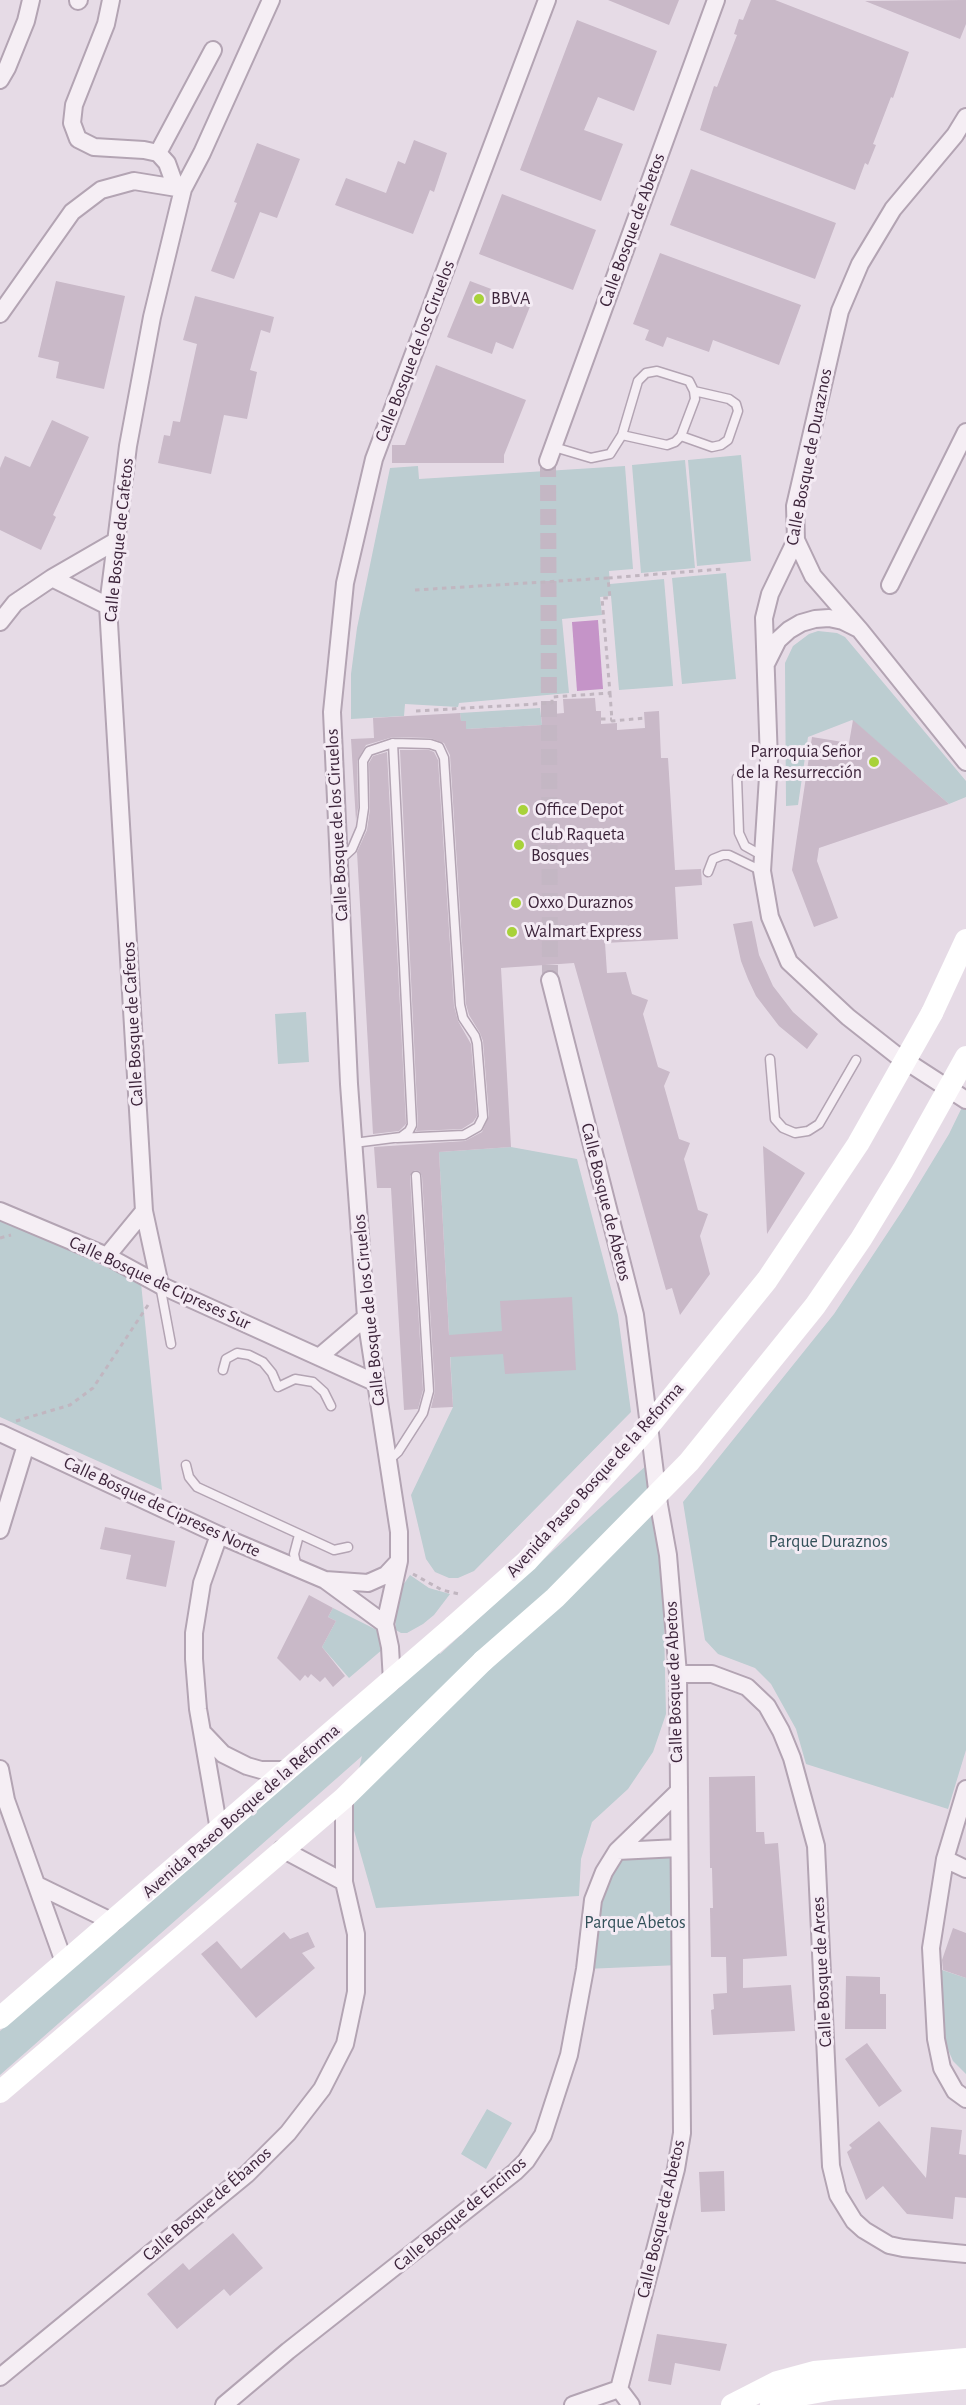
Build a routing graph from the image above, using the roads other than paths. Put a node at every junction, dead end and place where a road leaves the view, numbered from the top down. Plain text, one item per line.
1 (31, 0) edge
2 (111, 0) edge
3 (271, 0) edge
4 (547, 0) edge
5 (716, 0) edge
6 (213, 50) dead end
7 (0, 80) edge
8 (966, 117) edge
9 (158, 153) junction
10 (179, 188) junction
11 (0, 314) edge
12 (694, 390) junction
13 (966, 432) edge
14 (622, 435) junction
15 (681, 436) junction
16 (551, 454) joint
17 (796, 540) junction
18 (116, 541) junction
19 (52, 578) junction
20 (890, 585) dead end
21 (108, 606) junction
22 (0, 621) edge
23 (860, 630) junction
24 (767, 670) junction
25 (393, 743) junction
26 (964, 757) edge
27 (737, 778) dead end
28 (339, 861) junction
29 (763, 863) junction
30 (708, 872) dead end
31 (966, 940) edge
32 (550, 980) tunnel mouth
33 (966, 1058) edge
34 (770, 1059) dead end
35 (856, 1060) dead end
36 (966, 1100) edge
37 (396, 1138) junction
38 (354, 1143) junction
39 (416, 1176) dead end
40 (0, 1211) edge
41 (144, 1211) junction
42 (107, 1256) junction
43 (160, 1285) junction
44 (366, 1317) junction
45 (171, 1344) dead end
46 (319, 1357) junction
47 (224, 1370) dead end
48 (374, 1382) junction
49 (331, 1406) dead end
50 (4, 1429) edge
51 (26, 1445) junction
52 (387, 1462) junction
53 (186, 1465) dead end
54 (0, 1530) edge
55 (219, 1535) junction
56 (299, 1535) junction
57 (348, 1547) dead end
58 (399, 1561) junction
59 (297, 1568) junction
60 (325, 1580) junction
61 (385, 1624) junction
62 (678, 1674) junction
63 (392, 1681) junction
64 (204, 1734) junction
65 (0, 1769) edge
66 (289, 1770) junction
67 (966, 1789) edge
68 (678, 1792) junction
69 (344, 1798) junction
70 (219, 1830) junction
71 (679, 1848) junction
72 (282, 1850) junction
73 (617, 1851) junction
74 (945, 1859) junction
75 (966, 1869) edge
76 (344, 1882) junction
77 (37, 1885) junction
78 (112, 1922) junction
79 (64, 1962) junction
80 (0, 2018) edge
81 (0, 2092) edge
82 (966, 2098) edge
83 (966, 2254) edge
84 (966, 2359) edge
85 (0, 2377) edge
86 (966, 2378) edge
87 (619, 2389) junction
88 (224, 2405) edge
89 (573, 2405) edge
90 (631, 2405) edge
91 (732, 2405) edge
92 (771, 2405) edge

1 - 7 street
2 - 9 street
3 - 10 street, Calle Bosque de Cafetos
4 - 28 street, Calle Bosque de los Ciruelos
5 - 16 street, Calle Bosque de Abetos
6 - 9 street
8 - 17 street, Calle Bosque de Duraznos
9 - 10 street
10 - 11 street
10 - 18 street, Calle Bosque de Cafetos
12 - 14 lane
12 - 15 lane
12 - 15 lane
13 - 20 street
14 - 15 lane
14 - 16 lane
17 - 23 street
17 - 24 street, Calle Bosque de Duraznos
18 - 19 street
18 - 21 street, Calle Bosque de Cafetos
19 - 21 street
19 - 22 street
21 - 41 street, Calle Bosque de Cafetos
23 - 24 street
23 - 26 street
24 - 29 street, Calle Bosque de Duraznos
25 - 28 lane
25 - 37 lane
25 - 37 lane
27 - 29 lane
28 - 38 street, Calle Bosque de los Ciruelos
29 - 30 lane
29 - 36 street, Calle Bosque de Duraznos
31 - 63 main road, Avenida Paseo Bosque de la Reforma, bridge
32 - 62 street, Calle Bosque de Abetos
33 - 69 main road, bridge
34 - 35 lane
37 - 38 lane
38 - 44 street, Calle Bosque de los Ciruelos
39 - 52 lane
40 - 42 street, Calle Bosque de Cipreses Sur
41 - 42 street
41 - 43 street, Calle Bosque de Cafetos
42 - 43 street, Calle Bosque de Cipreses Sur
43 - 45 lane
43 - 46 street, Calle Bosque de Cipreses Sur
44 - 46 street
44 - 48 street, Calle Bosque de los Ciruelos
46 - 48 street, Calle Bosque de Cipreses Sur
47 - 49 lane
48 - 52 street, Calle Bosque de los Ciruelos
50 - 51 street, Calle Bosque de Cipreses Norte
51 - 54 street
51 - 55 street, Calle Bosque de Cipreses Norte
52 - 58 street, Calle Bosque de los Ciruelos
53 - 56 lane
55 - 59 street, Calle Bosque de Cipreses Norte
55 - 64 street
56 - 57 lane
56 - 59 lane
58 - 60 street, Calle Bosque de Cipreses Norte
58 - 61 street, Calle Bosque de los Ciruelos
59 - 60 street, Calle Bosque de Cipreses Norte
60 - 61 street, Calle Bosque de Cipreses Norte
61 - 63 street, Calle Bosque de los Ciruelos
62 - 68 street, Calle Bosque de Abetos
62 - 83 street, Calle Bosque de Arces
63 - 66 main road, Avenida Paseo Bosque de la Reforma
64 - 66 street
64 - 70 street
65 - 77 street
66 - 70 main road, Avenida Paseo Bosque de la Reforma
67 - 74 street
68 - 71 street, Calle Bosque de Abetos
68 - 73 street, Calle Bosque de Encinos
69 - 72 main road
69 - 76 street, Calle Bosque de Ébanos
70 - 78 main road, Avenida Paseo Bosque de la Reforma
71 - 73 street
71 - 87 street, Calle Bosque de Abetos
72 - 76 street
72 - 81 main road
73 - 88 street, Calle Bosque de Encinos
74 - 75 street
74 - 82 street
76 - 85 street, Calle Bosque de Ébanos
77 - 78 street
77 - 79 street
78 - 79 main road, Avenida Paseo Bosque de la Reforma
79 - 80 main road, Avenida Paseo Bosque de la Reforma
84 - 91 main road
86 - 92 main road
87 - 89 street
87 - 90 street

